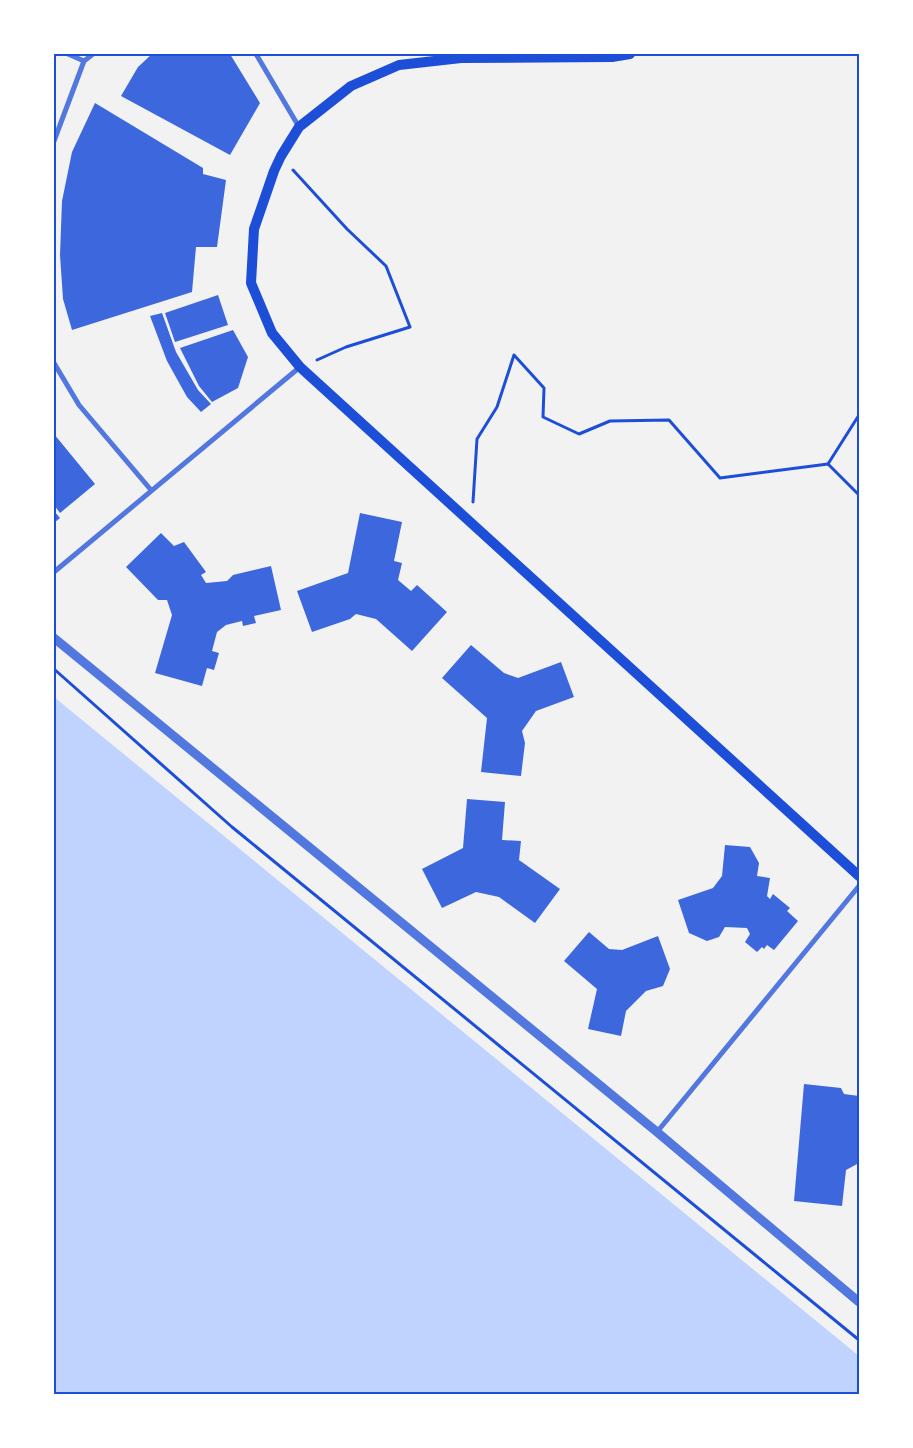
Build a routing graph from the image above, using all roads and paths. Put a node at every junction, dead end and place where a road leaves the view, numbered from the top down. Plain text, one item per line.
1 (68, 54) edge
2 (93, 54) edge
3 (256, 54) edge
4 (630, 54) edge
5 (546, 55) edge
6 (84, 61) junction
7 (299, 127) junction
8 (54, 141) edge
9 (280, 156) junction
10 (54, 362) edge
11 (300, 367) junction
12 (859, 415) edge
13 (828, 464) junction
14 (152, 490) junction
15 (859, 495) edge
16 (472, 523) junction
17 (54, 572) edge
18 (54, 638) edge
19 (54, 669) edge
20 (859, 876) edge
21 (859, 886) edge
22 (657, 1132) junction
23 (859, 1302) edge
24 (859, 1340) edge

1 - 6 street
2 - 6 street
3 - 7 street
4 - 5 main road
5 - 7 main road
6 - 8 street
7 - 9 main road
9 - 11 main road
9 - 11 path
10 - 14 street
11 - 14 street
11 - 16 main road
12 - 13 path
13 - 15 path
13 - 16 path
14 - 17 street
16 - 20 main road
18 - 22 street
19 - 24 path
21 - 22 street
22 - 23 street

